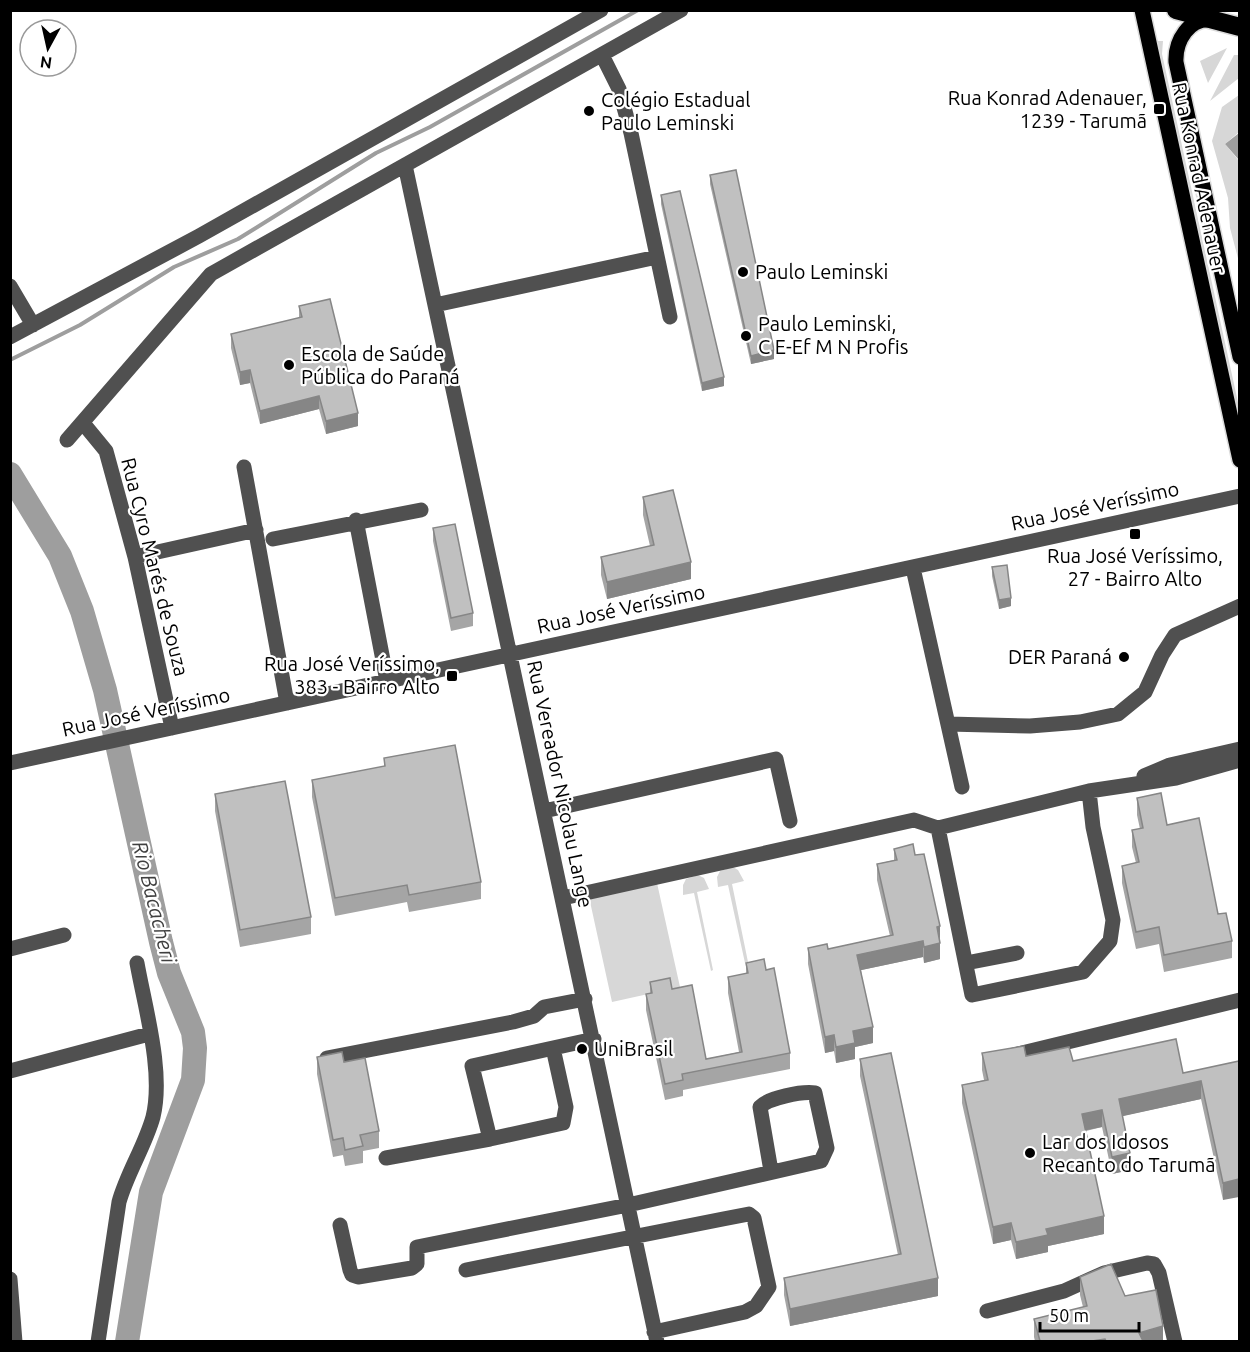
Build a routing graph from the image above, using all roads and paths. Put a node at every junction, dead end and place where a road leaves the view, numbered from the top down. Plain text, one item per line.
1 (601, 10) edge
2 (681, 10) edge
3 (1142, 10) edge
4 (1176, 10) edge
5 (1213, 20) junction
6 (1239, 27) edge
7 (602, 55) junction
8 (405, 165) junction
9 (657, 256) junction
10 (10, 286) edge
11 (435, 305) junction
12 (670, 317) dead end
13 (33, 325) junction
14 (1237, 335) edge
15 (10, 338) edge
16 (1239, 357) edge
17 (83, 423) junction
18 (67, 440) dead end
19 (1239, 460) edge
20 (244, 467) dead end
21 (1239, 496) edge
22 (421, 510) dead end
23 (356, 520) junction
24 (256, 530) junction
25 (273, 539) dead end
26 (135, 557) junction
27 (914, 568) junction
28 (1239, 606) edge
29 (510, 654) junction
30 (387, 681) junction
31 (287, 703) junction
32 (948, 724) junction
33 (172, 728) junction
34 (1239, 749) edge
35 (1239, 760) edge
36 (10, 763) edge
37 (1127, 783) junction
38 (962, 787) dead end
39 (1089, 791) junction
40 (544, 811) junction
41 (790, 821) dead end
42 (938, 828) junction
43 (562, 893) junction
44 (64, 935) dead end
45 (10, 949) edge
46 (1017, 953) dead end
47 (137, 963) dead end
48 (966, 963) junction
49 (585, 999) junction
50 (1239, 1000) edge
51 (149, 1034) junction
52 (594, 1039) junction
53 (553, 1048) junction
54 (327, 1058) edge
55 (994, 1060) edge
56 (10, 1071) edge
57 (490, 1139) junction
58 (386, 1158) dead end
59 (771, 1171) junction
60 (628, 1205) junction
61 (340, 1225) dead end
62 (634, 1237) junction
63 (466, 1270) dead end
64 (10, 1279) edge
65 (987, 1311) dead end
66 (656, 1337) edge
67 (15, 1341) edge
68 (98, 1341) edge
69 (1175, 1341) edge

1 - 13 street
2 - 7 street
3 - 19 main road, Rua Konrad Adenauer
4 - 5 highway
5 - 6 highway
5 - 14 main road, Rua Konrad Adenauer
7 - 8 street
7 - 9 street
8 - 11 street, Rua Vereador Nicolau Lange
8 - 17 street
9 - 11 street
9 - 12 street
10 - 13 street
11 - 29 street, Rua Vereador Nicolau Lange
13 - 15 street
14 - 16 main road, Rua Konrad Adenauer
17 - 18 street
17 - 26 street, Rua Cyro Marés de Souza
20 - 24 street
21 - 27 street, Rua José Veríssimo
22 - 23 street
23 - 25 street
23 - 30 street
24 - 26 street
24 - 31 street
26 - 33 street, Rua Cyro Marés de Souza
27 - 29 street, Rua José Veríssimo
27 - 32 street
28 - 32 street
29 - 30 street, Rua José Veríssimo
29 - 40 street, Rua Vereador Nicolau Lange
30 - 31 street, Rua José Veríssimo
31 - 33 street, Rua José Veríssimo
32 - 38 street
33 - 36 street, Rua José Veríssimo
34 - 37 street
35 - 37 street
37 - 39 street
39 - 42 street
39 - 48 street
40 - 41 street
40 - 43 street, Rua Vereador Nicolau Lange
42 - 43 street
42 - 48 street
43 - 49 street, Rua Vereador Nicolau Lange
44 - 45 street
46 - 48 street
47 - 51 street
49 - 52 street, Rua Vereador Nicolau Lange
49 - 54 street
50 - 55 street
51 - 56 street
51 - 68 street
52 - 53 street
52 - 60 street, Rua Vereador Nicolau Lange
53 - 57 street
53 - 57 street
57 - 58 street
59 - 59 street
59 - 60 street
60 - 61 street
60 - 62 street, Rua Vereador Nicolau Lange
62 - 63 street
62 - 66 street, Rua Vereador Nicolau Lange
62 - 66 street
64 - 67 street
65 - 69 street

